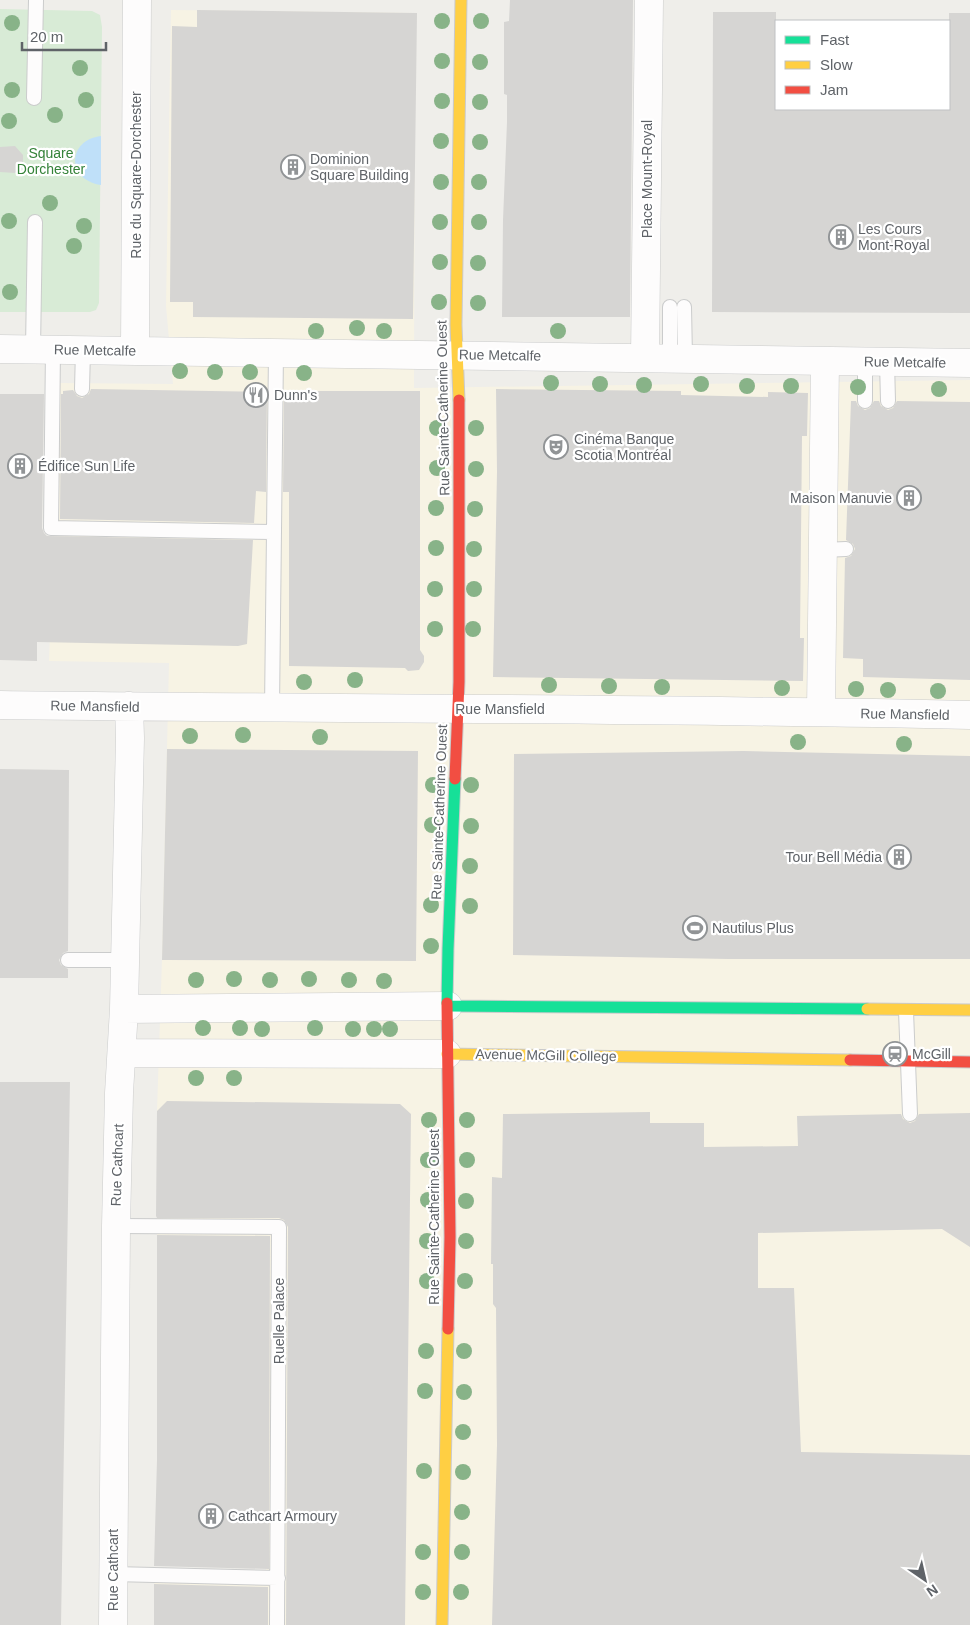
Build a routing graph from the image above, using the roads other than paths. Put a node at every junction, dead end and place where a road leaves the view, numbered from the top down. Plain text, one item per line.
1 (36, 0) edge
2 (137, 0) edge
3 (461, 0) edge
4 (649, 0) edge
5 (34, 98) dead end
6 (35, 222) dead end
7 (677, 307) dead end
8 (0, 349) edge
9 (43, 349) junction
10 (83, 350) junction
11 (135, 351) junction
12 (276, 352) junction
13 (457, 354) junction
14 (667, 358) junction
15 (825, 361) junction
16 (876, 361) junction
17 (970, 363) edge
18 (82, 389) dead end
19 (865, 401) dead end
20 (888, 401) dead end
21 (274, 532) junction
22 (0, 705) edge
23 (129, 706) junction
24 (458, 708) junction
25 (272, 709) junction
26 (821, 712) junction
27 (970, 715) edge
28 (68, 960) dead end
29 (125, 960) junction
30 (448, 1006) junction
31 (124, 1009) junction
32 (970, 1010) edge
33 (906, 1011) junction
34 (122, 1053) junction
35 (447, 1054) junction
36 (908, 1061) junction
37 (970, 1062) edge
38 (910, 1114) dead end
39 (116, 1226) junction
40 (113, 1574) junction
41 (278, 1578) junction
42 (113, 1625) edge
43 (277, 1625) edge
44 (442, 1625) edge

1 - 5 lane
2 - 11 street, Rue du Square-Dorchester
3 - 13 street, Rue Sainte-Catherine Ouest
4 - 14 street, Place Mount-Royal
6 - 9 lane
7 - 14 lane
8 - 9 street, Rue Metcalfe
9 - 10 street, Rue Metcalfe
9 - 21 lane
10 - 11 street, Rue Metcalfe
10 - 18 lane
11 - 12 street, Rue Metcalfe
12 - 13 street, Rue Metcalfe
12 - 21 lane
13 - 14 street, Rue Metcalfe
13 - 24 street, Rue Sainte-Catherine Ouest
14 - 15 street, Rue Metcalfe
15 - 16 street, Rue Metcalfe
15 - 26 street
16 - 17 street, Rue Metcalfe
16 - 19 lane
16 - 20 lane
21 - 25 lane
22 - 23 street, Rue Mansfield
23 - 25 street, Rue Mansfield
23 - 29 street, Rue Cathcart
24 - 25 street, Rue Mansfield
24 - 26 street, Rue Mansfield
24 - 30 street, Rue Sainte-Catherine Ouest
26 - 27 street, Rue Mansfield
28 - 29 lane
29 - 31 street, Rue Cathcart
30 - 31 street
30 - 33 street
30 - 35 street, Rue Sainte-Catherine Ouest
31 - 34 street, Rue Cathcart
32 - 33 street
33 - 36 lane
34 - 35 street, Avenue McGill College
34 - 39 street, Rue Cathcart
35 - 36 street, Avenue McGill College
35 - 44 street, Rue Sainte-Catherine Ouest
36 - 37 street, Avenue McGill College
36 - 38 lane
39 - 40 street, Rue Cathcart
39 - 41 lane, Ruelle Palace
40 - 41 lane
40 - 42 street, Rue Cathcart
41 - 43 lane, Ruelle Palace

